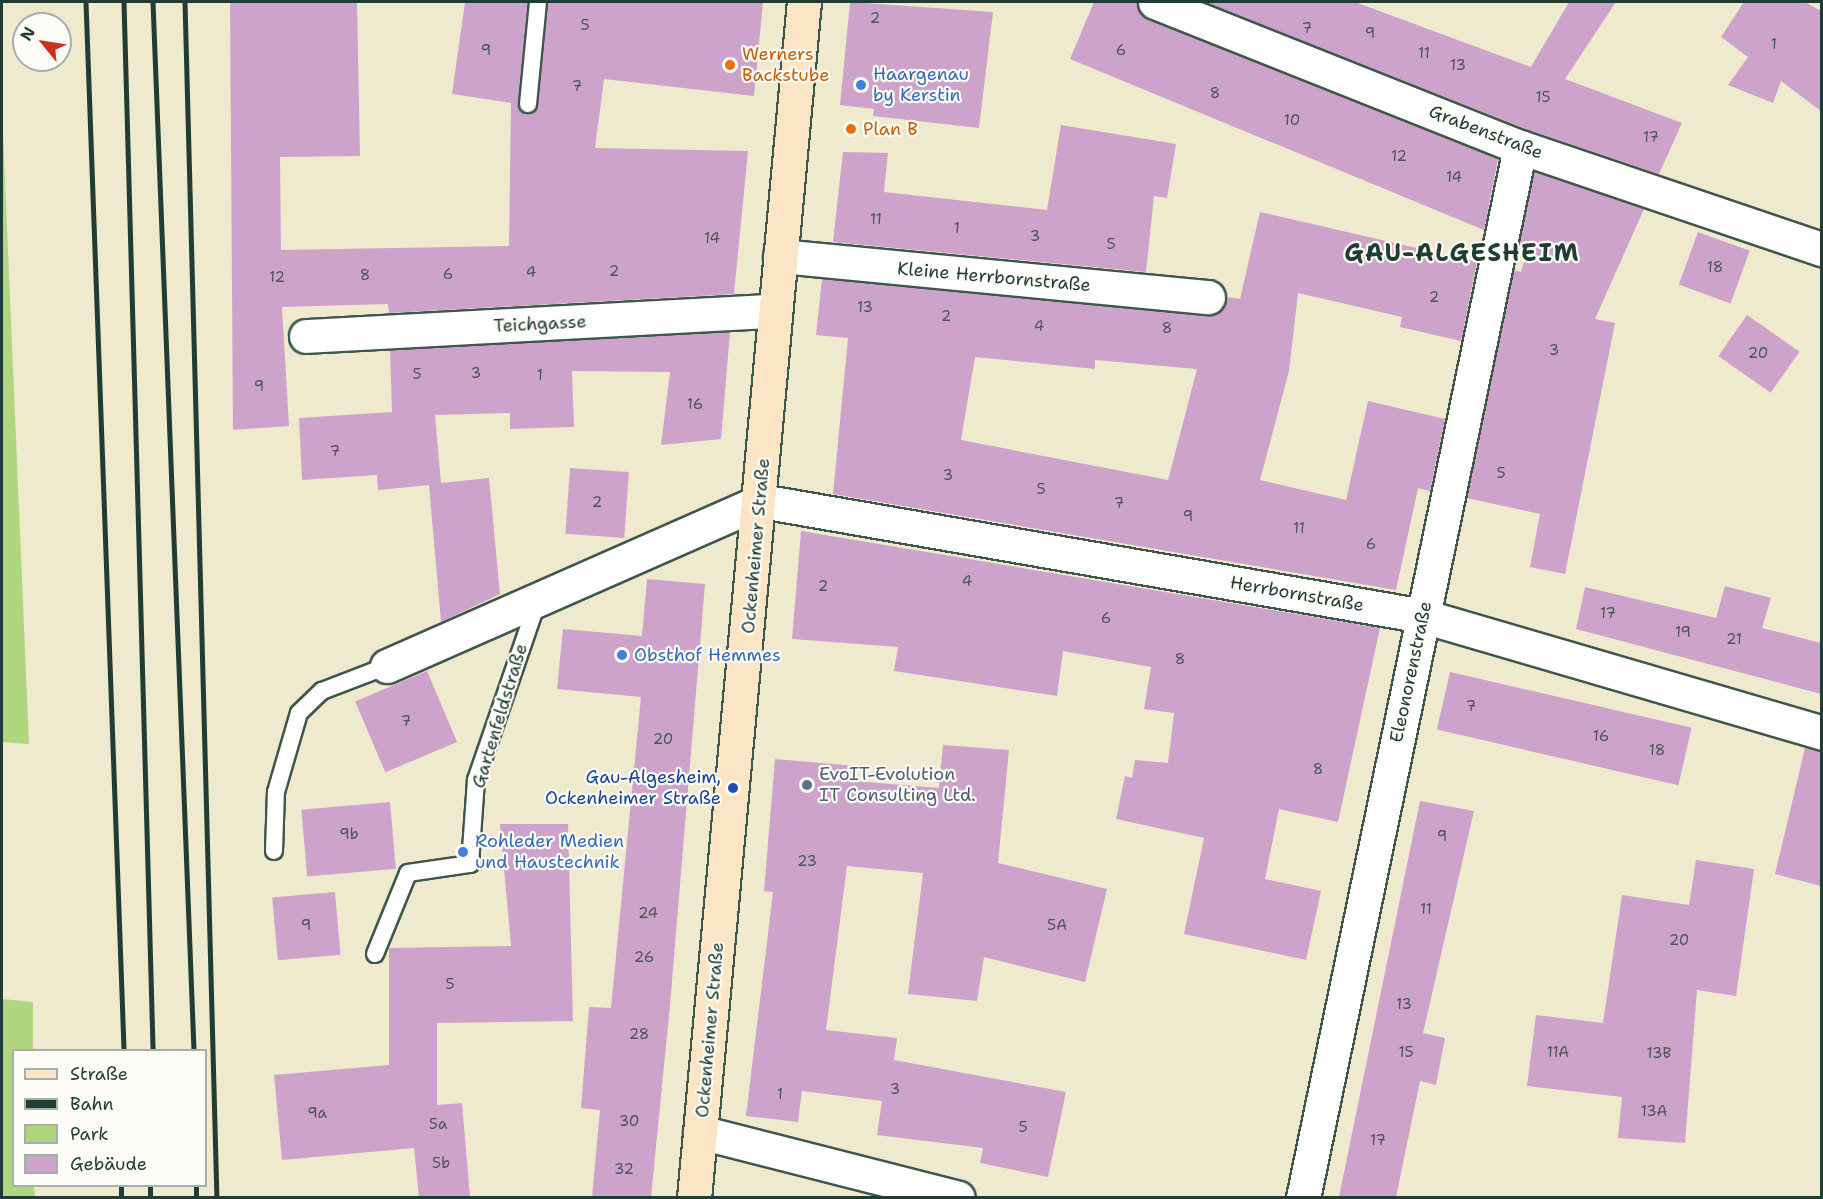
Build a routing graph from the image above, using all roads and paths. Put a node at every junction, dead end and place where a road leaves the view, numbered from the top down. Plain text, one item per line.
1 (538, 2) edge
2 (804, 2) edge
3 (1155, 2) edge
4 (528, 104) dead end
5 (1520, 147) junction
6 (1821, 249) edge
7 (780, 256) junction
8 (1208, 297) dead end
9 (774, 311) junction
10 (306, 336) dead end
11 (761, 501) junction
12 (538, 600) junction
13 (1423, 616) junction
14 (387, 666) joint
15 (1821, 733) edge
16 (274, 851) dead end
17 (375, 954) dead end
18 (700, 1132) junction
19 (694, 1197) edge
20 (958, 1197) edge
21 (1303, 1197) edge

1 - 4 lane
2 - 7 main road, Ockenheimer Straße
3 - 5 street, Grabenstraße
5 - 6 street, Grabenstraße
5 - 13 street, Eleonorenstraße
7 - 8 street, Kleine Herrbornstraße
7 - 9 main road, Ockenheimer Straße
9 - 10 street, Teichgasse
9 - 11 main road, Ockenheimer Straße
11 - 12 street
11 - 13 street, Herrbornstraße
11 - 18 main road, Ockenheimer Straße
12 - 14 street
12 - 17 lane, Gartenfeldstraße
13 - 15 street, Herrbornstraße
13 - 21 street, Eleonorenstraße
14 - 16 lane
18 - 19 main road, Ockenheimer Straße
18 - 20 street

